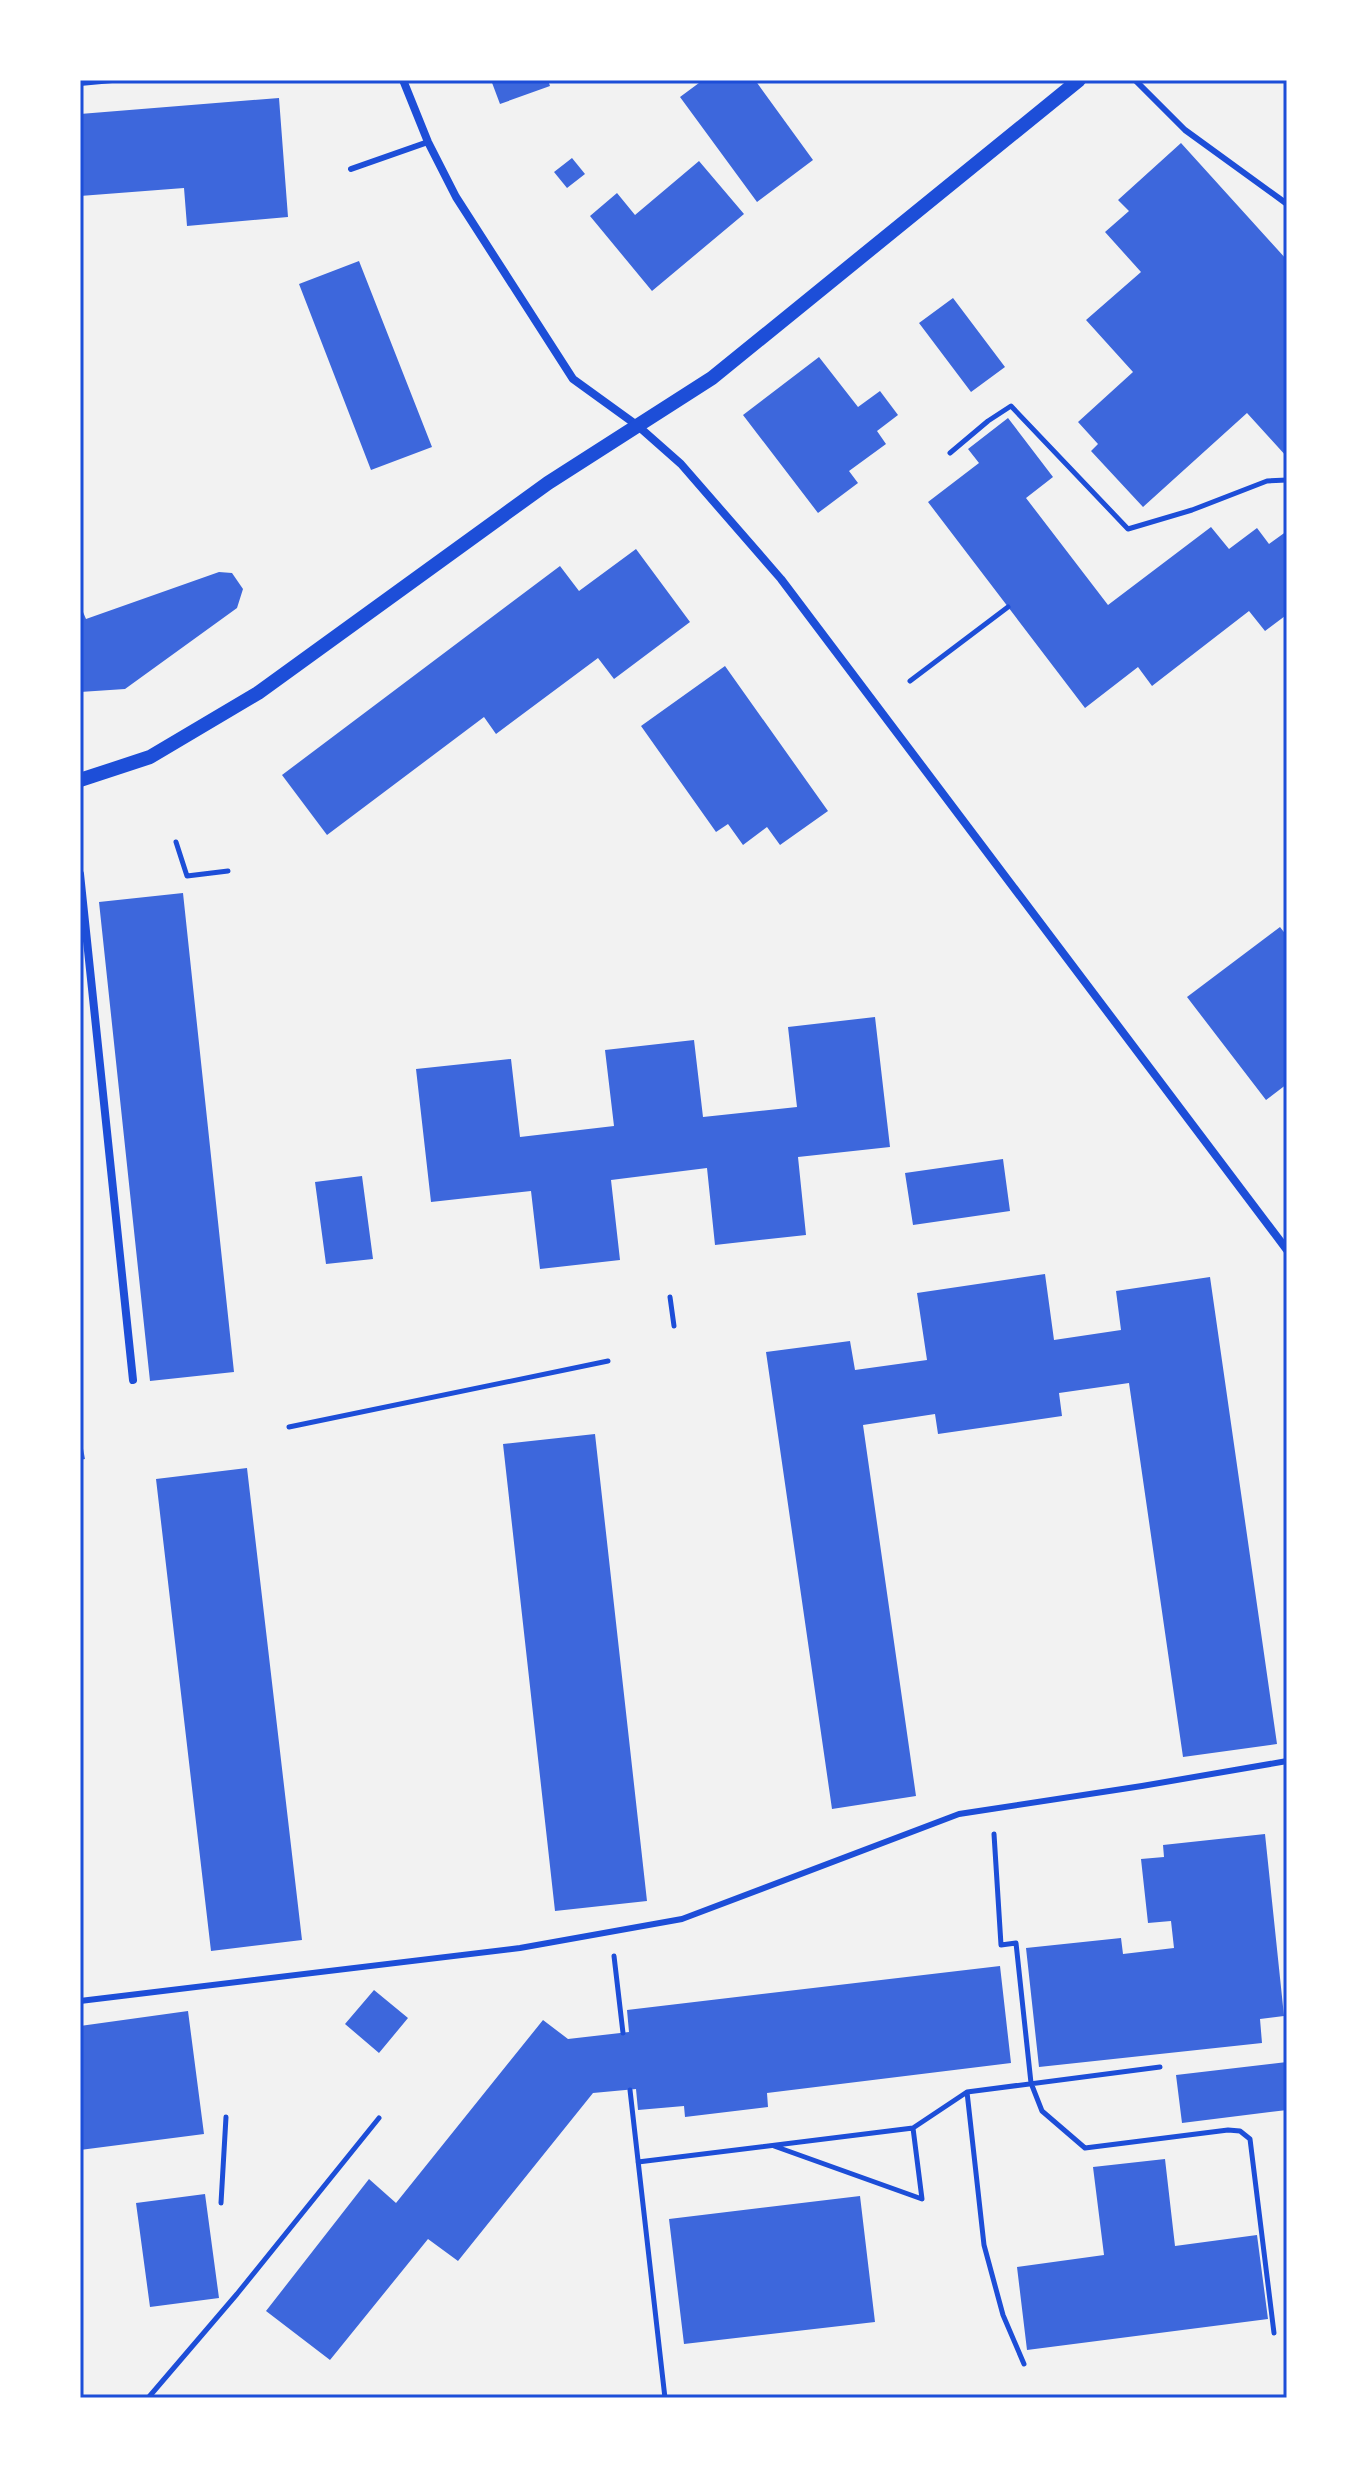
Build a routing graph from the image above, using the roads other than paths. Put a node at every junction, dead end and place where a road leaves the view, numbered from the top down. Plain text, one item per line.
1 (112, 80) edge
2 (403, 80) edge
3 (1079, 80) edge
4 (1135, 80) edge
5 (80, 83) edge
6 (428, 142) junction
7 (351, 169) dead end
8 (1287, 204) edge
9 (638, 426) junction
10 (80, 780) edge
11 (80, 874) edge
12 (1287, 1250) edge
13 (133, 1380) dead end
14 (1287, 1761) edge
15 (80, 2001) edge

1 - 5 lane
2 - 6 street
3 - 9 street
4 - 8 lane
6 - 7 lane
6 - 9 street
9 - 10 street
9 - 12 street
11 - 13 street
14 - 15 lane

